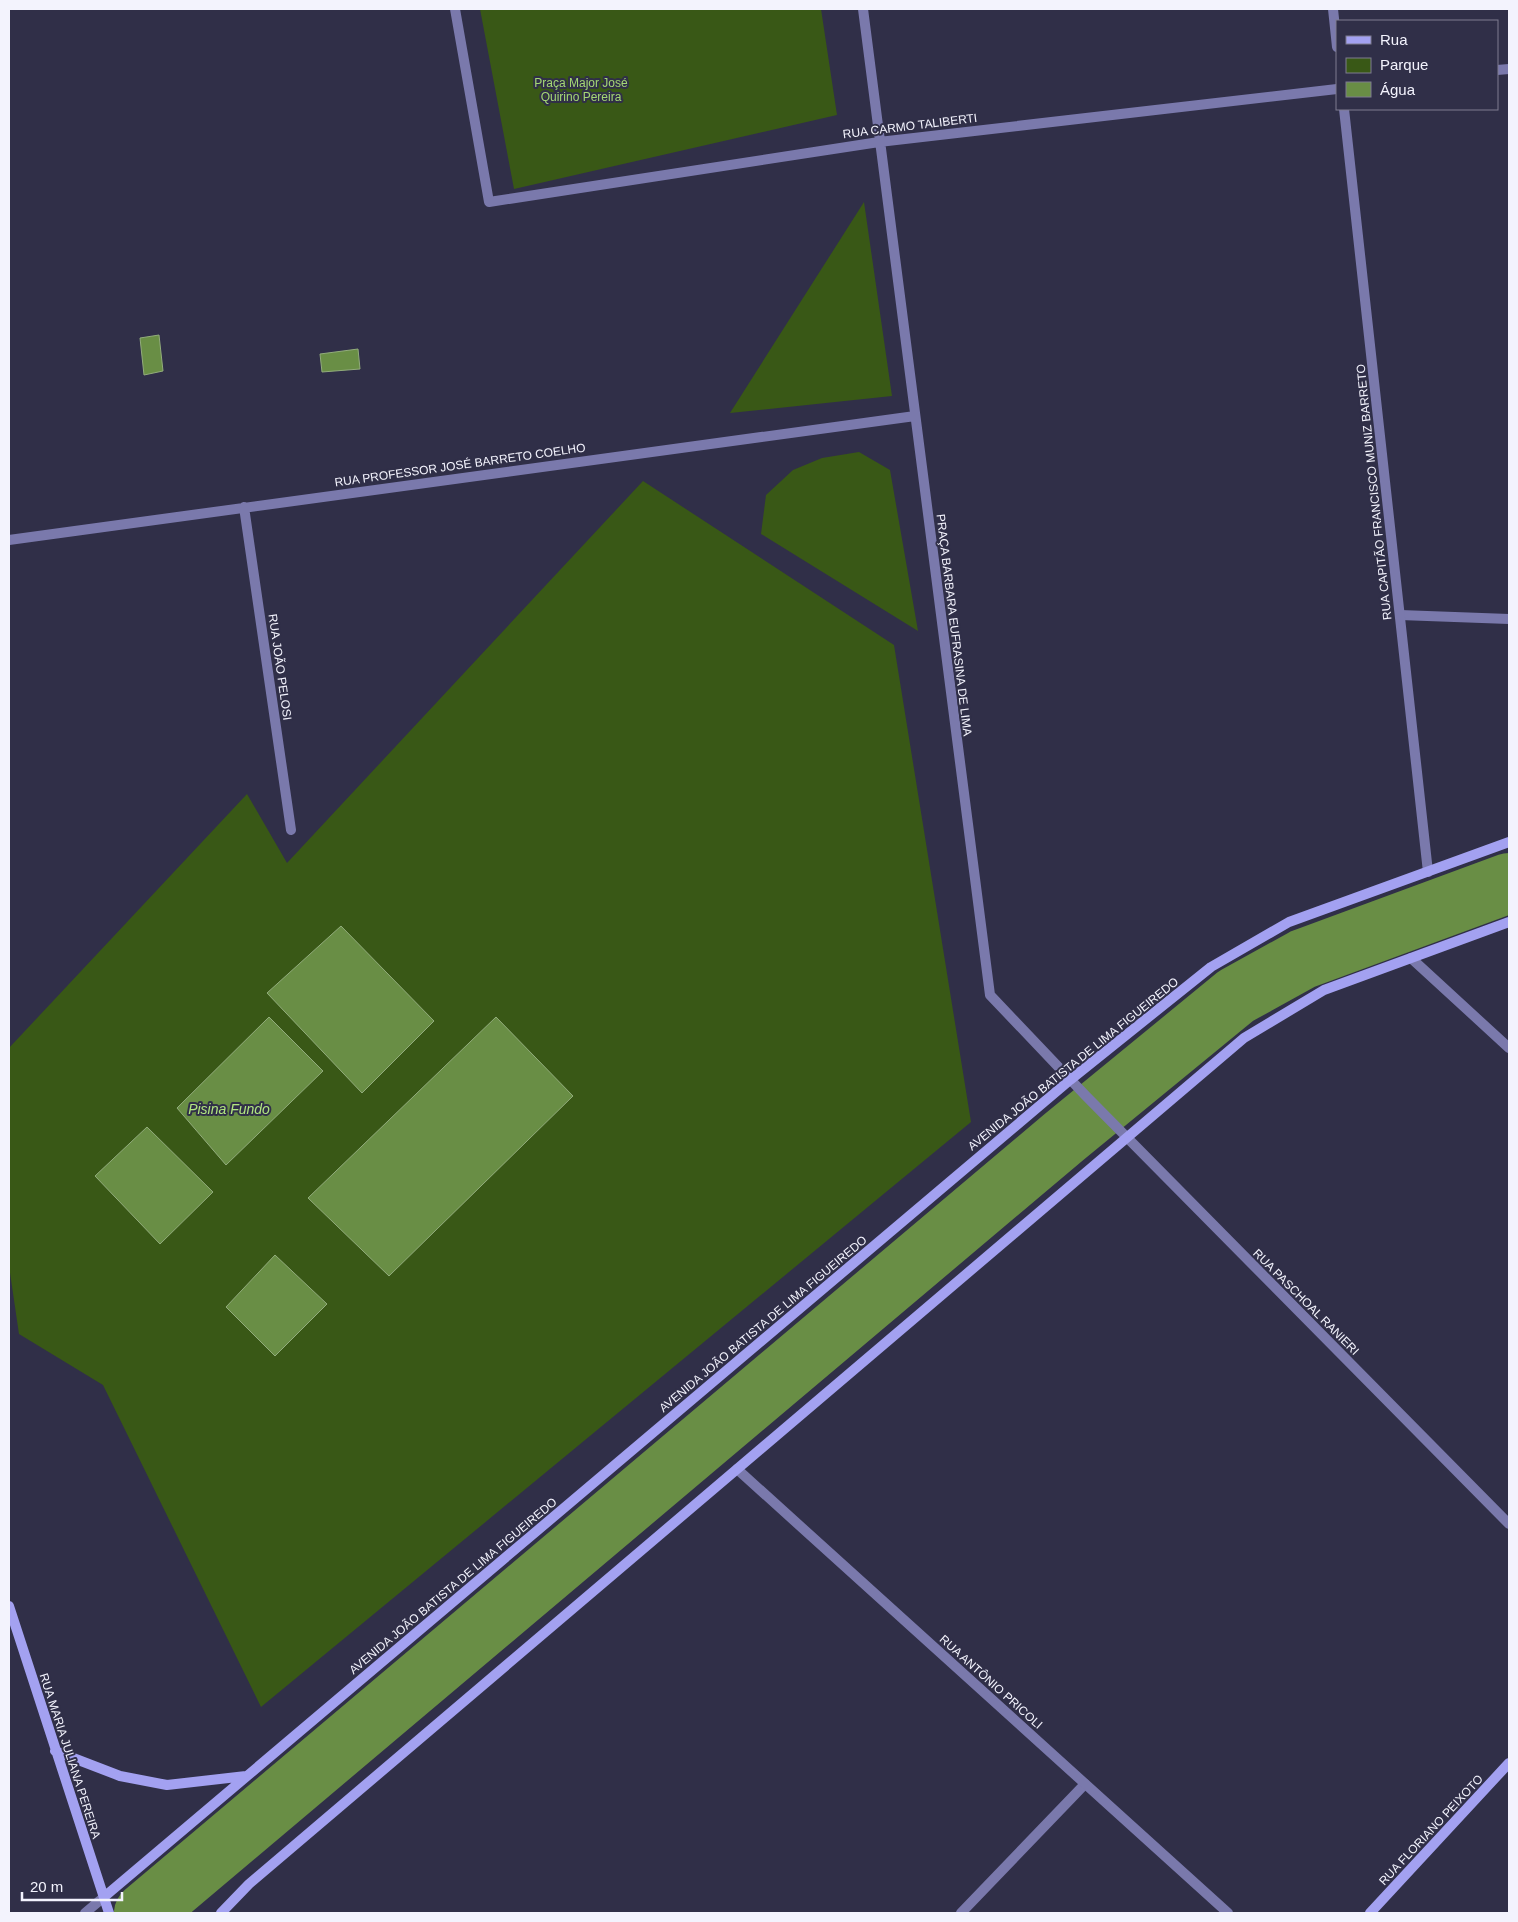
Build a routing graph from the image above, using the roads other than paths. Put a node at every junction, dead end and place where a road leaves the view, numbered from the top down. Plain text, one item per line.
1 (455, 9) edge
2 (863, 9) edge
3 (1333, 9) edge
4 (1336, 38) edge
5 (1336, 89) edge
6 (1344, 110) edge
7 (879, 142) junction
8 (915, 416) junction
9 (244, 507) junction
10 (9, 540) edge
11 (1400, 615) junction
12 (1509, 619) edge
13 (291, 830) dead end
14 (1509, 842) edge
15 (1428, 872) junction
16 (1509, 922) edge
17 (1411, 958) junction
18 (1509, 1048) edge
19 (1070, 1080) junction
20 (1086, 1096) joint
21 (1126, 1138) junction
22 (737, 1469) junction
23 (1509, 1524) edge
24 (9, 1606) edge
25 (55, 1751) junction
26 (1509, 1763) edge
27 (247, 1776) junction
28 (1085, 1784) junction
29 (104, 1897) junction
30 (85, 1913) edge
31 (109, 1913) edge
32 (221, 1913) edge
33 (961, 1913) edge
34 (1228, 1913) edge
35 (1370, 1913) edge

1 - 7 street, RUA CARMO TALIBERTI
2 - 7 street
3 - 4 street
5 - 7 street, RUA CARMO TALIBERTI
6 - 11 street, RUA CAPITÃO FRANCISCO MUNIZ BARRETO
7 - 8 street, PRAÇA BARBARA EUFRASINA DE LIMA
8 - 9 street, RUA PROFESSOR JOSÉ BARRETO COELHO
8 - 19 street, PRAÇA BARBARA EUFRASINA DE LIMA
9 - 10 street, RUA PROFESSOR JOSÉ BARRETO COELHO
9 - 13 street, RUA JOÃO PELOSI
11 - 12 street
11 - 15 street, RUA CAPITÃO FRANCISCO MUNIZ BARRETO
14 - 15 main road, AVENIDA JOÃO BATISTA DE LIMA FIGUEIREDO
15 - 19 main road, AVENIDA JOÃO BATISTA DE LIMA FIGUEIREDO
16 - 17 main road
17 - 18 street
17 - 21 main road
19 - 20 street, PRAÇA BARBARA EUFRASINA DE LIMA
19 - 27 main road, AVENIDA JOÃO BATISTA DE LIMA FIGUEIREDO
20 - 21 street, RUA PASCHOAL RANIERI
21 - 22 main road
21 - 23 street, RUA PASCHOAL RANIERI
22 - 28 street, RUA ANTÔNIO PRICOLI
22 - 32 main road
24 - 25 main road, RUA MARIA JULIANA PEREIRA
25 - 27 main road
25 - 29 main road, RUA MARIA JULIANA PEREIRA
26 - 35 main road, RUA FLORIANO PEIXOTO
27 - 29 main road, AVENIDA JOÃO BATISTA DE LIMA FIGUEIREDO
28 - 33 street
28 - 34 street, RUA ANTÔNIO PRICOLI
29 - 30 street, AVENIDA JOÃO BATISTA DE LIMA FIGUEIREDO
29 - 31 main road, RUA MARIA JULIANA PEREIRA

